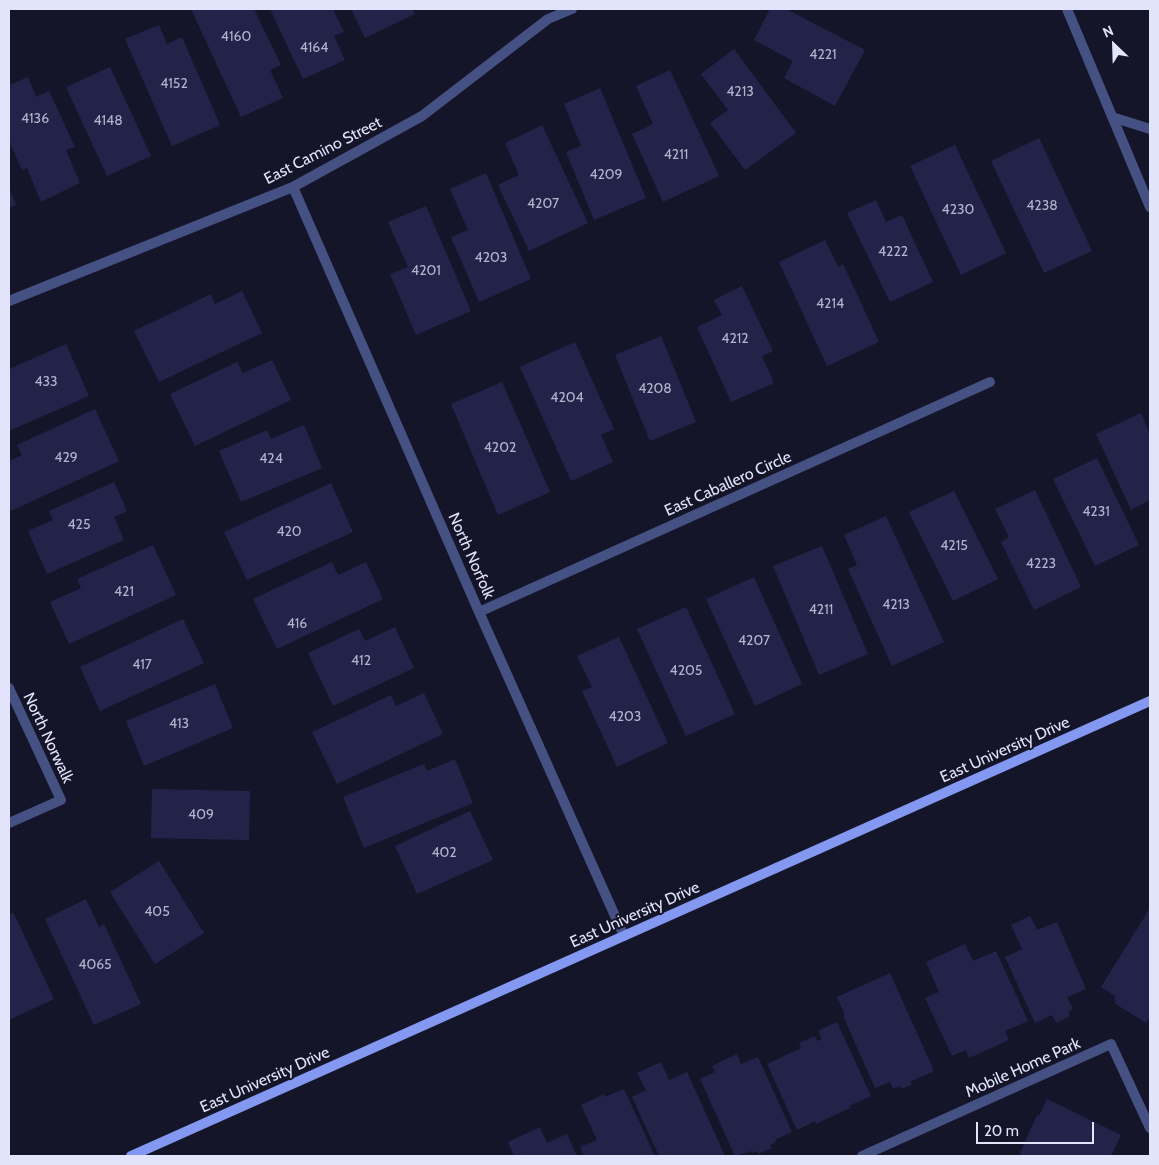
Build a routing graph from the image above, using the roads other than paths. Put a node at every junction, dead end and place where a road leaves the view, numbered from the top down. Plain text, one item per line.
1 (572, 9) edge
2 (1067, 9) edge
3 (1112, 117) junction
4 (1150, 129) edge
5 (293, 187) junction
6 (1150, 207) edge
7 (9, 301) edge
8 (990, 382) dead end
9 (479, 612) junction
10 (9, 688) edge
11 (1150, 701) edge
12 (9, 823) edge
13 (624, 936) junction
14 (1150, 1128) edge
15 (132, 1156) edge
16 (862, 1156) edge

1 - 5 street, East Camino Street
2 - 3 street
3 - 4 street
3 - 6 street
5 - 7 street, East Camino Street
5 - 9 street, North Norfolk
8 - 9 street, East Caballero Circle
9 - 13 street, North Norfolk
10 - 12 street, North Norwalk
11 - 13 main road, East University Drive
13 - 15 main road, East University Drive
14 - 16 street, Mobile Home Park

